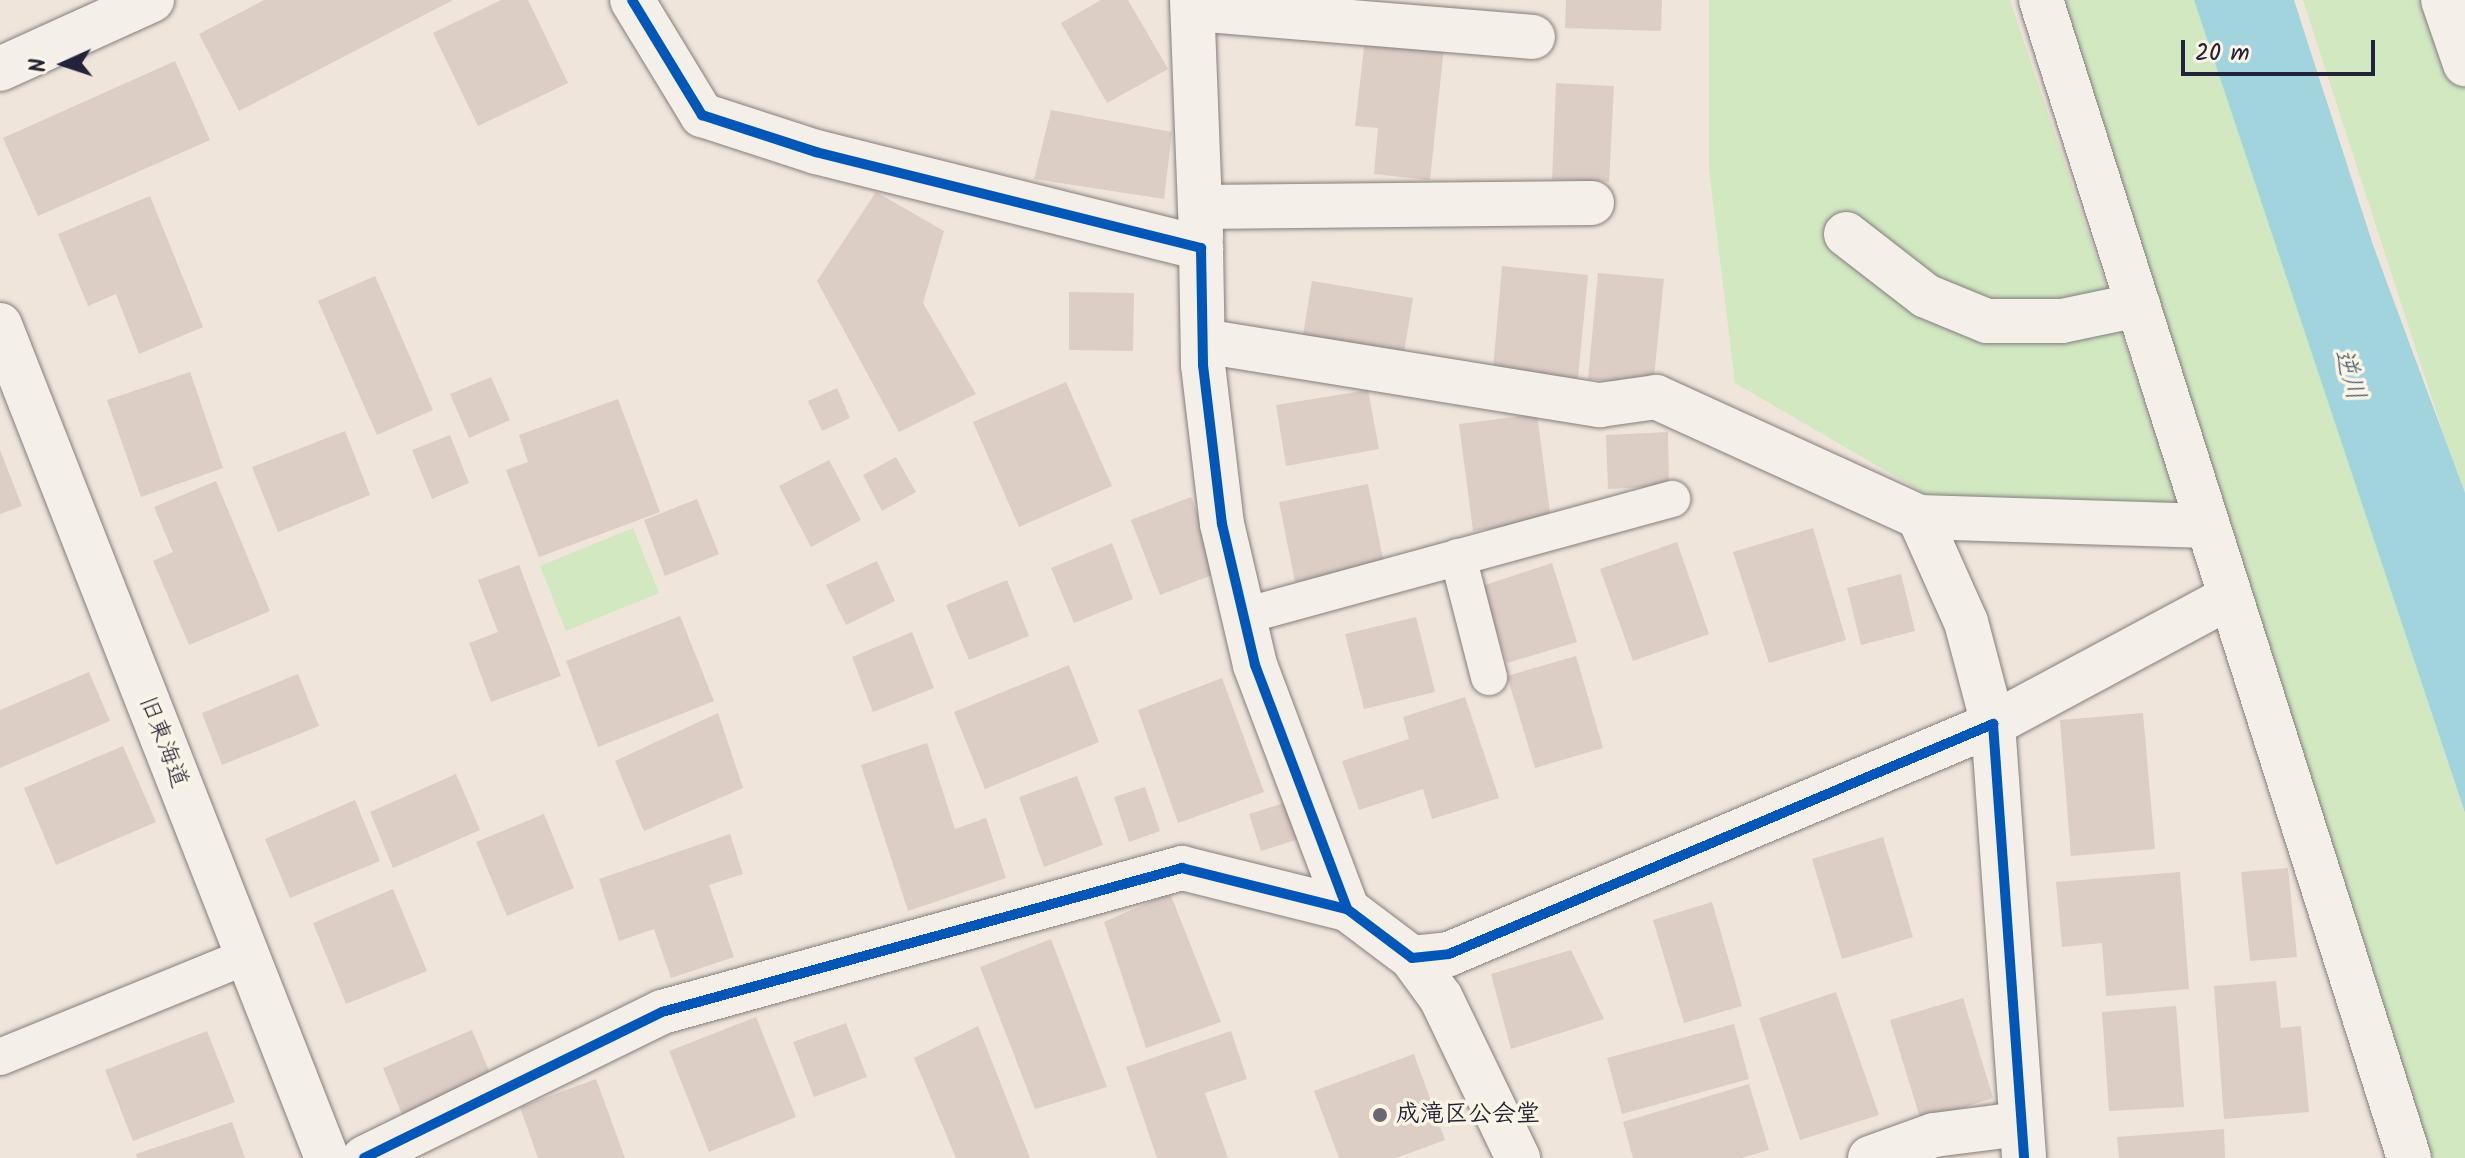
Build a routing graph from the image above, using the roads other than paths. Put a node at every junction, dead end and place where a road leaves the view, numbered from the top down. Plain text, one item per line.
1 (152, 0) edge
2 (632, 0) edge
3 (2041, 0) edge
4 (2443, 0) edge
5 (1193, 4) edge
6 (1533, 37) dead end
7 (2465, 64) edge
8 (0, 69) edge
9 (1592, 203) dead end
10 (1200, 228) junction
11 (1846, 234) dead end
12 (2138, 305) junction
13 (0, 325) edge
14 (1203, 341) junction
15 (1672, 499) dead end
16 (1919, 517) junction
17 (2208, 526) junction
18 (1458, 557) junction
19 (2230, 597) junction
20 (1244, 616) junction
21 (1489, 677) dead end
22 (1993, 724) junction
23 (1347, 909) junction
24 (247, 956) junction
25 (1412, 958) junction
26 (0, 1057) edge
27 (2022, 1141) edge
28 (327, 1158) edge
29 (364, 1158) edge
30 (1518, 1158) edge
31 (1870, 1158) edge
32 (2409, 1158) edge

1 - 8 street
2 - 10 street
3 - 12 street
4 - 7 street
5 - 6 street
5 - 10 street
9 - 10 street
10 - 14 street
11 - 12 street
12 - 17 street
13 - 24 street, 旧東海道
14 - 16 street
14 - 20 street
15 - 18 lane
16 - 17 street
16 - 22 street
17 - 19 street
18 - 20 lane
18 - 21 lane
19 - 22 street
19 - 32 street
20 - 23 street
22 - 25 street
22 - 27 street
23 - 25 street
23 - 29 street
24 - 26 lane
24 - 28 street, 旧東海道
25 - 30 street
27 - 31 street

